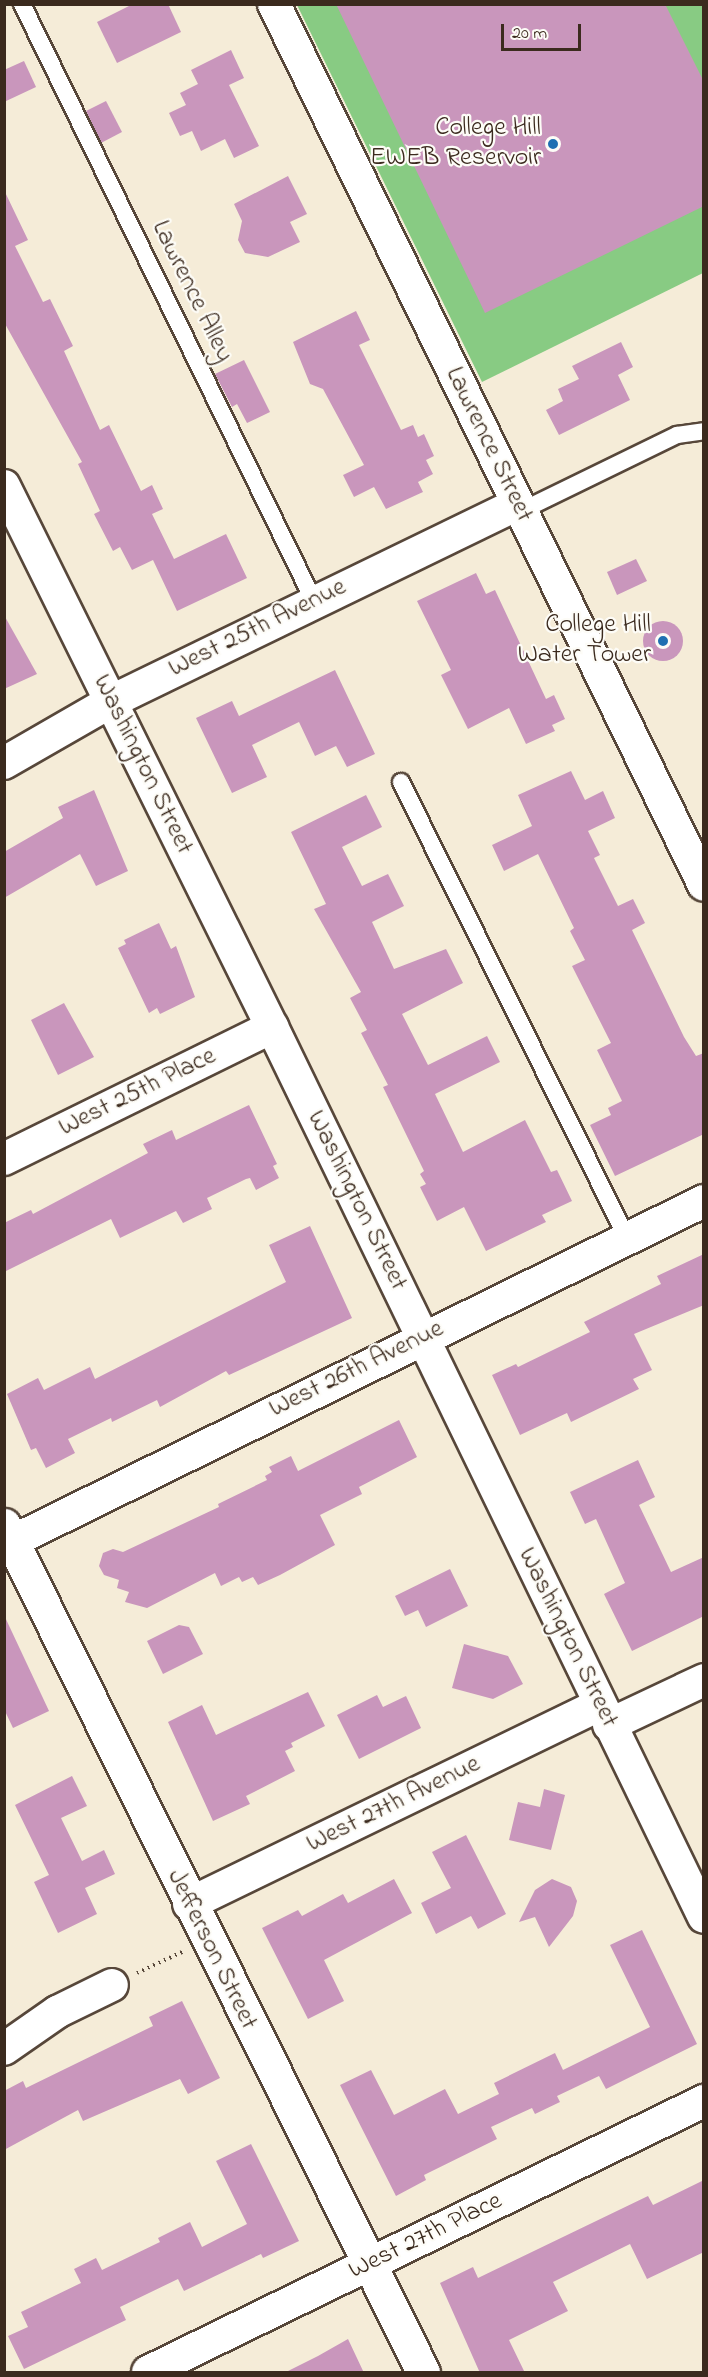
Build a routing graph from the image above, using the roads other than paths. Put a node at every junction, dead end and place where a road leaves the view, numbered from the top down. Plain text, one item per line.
1 (22, 4) edge
2 (274, 4) edge
3 (704, 431) edge
4 (4, 486) edge
5 (519, 508) junction
6 (314, 601) junction
7 (110, 702) junction
8 (4, 763) edge
9 (401, 783) dead end
10 (704, 885) edge
11 (272, 1027) junction
12 (4, 1158) edge
13 (704, 1201) edge
14 (627, 1238) junction
15 (422, 1338) junction
16 (9, 1533) edge
17 (704, 1680) edge
18 (604, 1715) junction
19 (189, 1904) junction
20 (704, 1917) edge
21 (112, 1985) road end
22 (4, 2049) edge
23 (704, 2101) edge
24 (369, 2265) junction
25 (148, 2373) edge
26 (423, 2373) edge

1 - 6 lane, Lawrence Alley
2 - 5 street, Lawrence Street
3 - 5 lane
4 - 7 street, Washington Street
5 - 6 street, West 25th Avenue
5 - 10 street, Lawrence Street
6 - 7 street, West 25th Avenue
7 - 8 street, West 25th Avenue
7 - 11 street, Washington Street
9 - 14 lane
11 - 12 street, West 25th Place
11 - 15 street, Washington Street
13 - 14 street, West 26th Avenue
14 - 15 street, West 26th Avenue
15 - 16 street, West 26th Avenue
15 - 18 street, Washington Street
16 - 19 street, Jefferson Street
17 - 18 street, West 27th Avenue
18 - 19 street, West 27th Avenue
18 - 20 street, Washington Street
19 - 24 street, Jefferson Street
21 - 22 street
23 - 24 street, West 27th Place
24 - 25 street, West 27th Place
24 - 26 street, Jefferson Street

